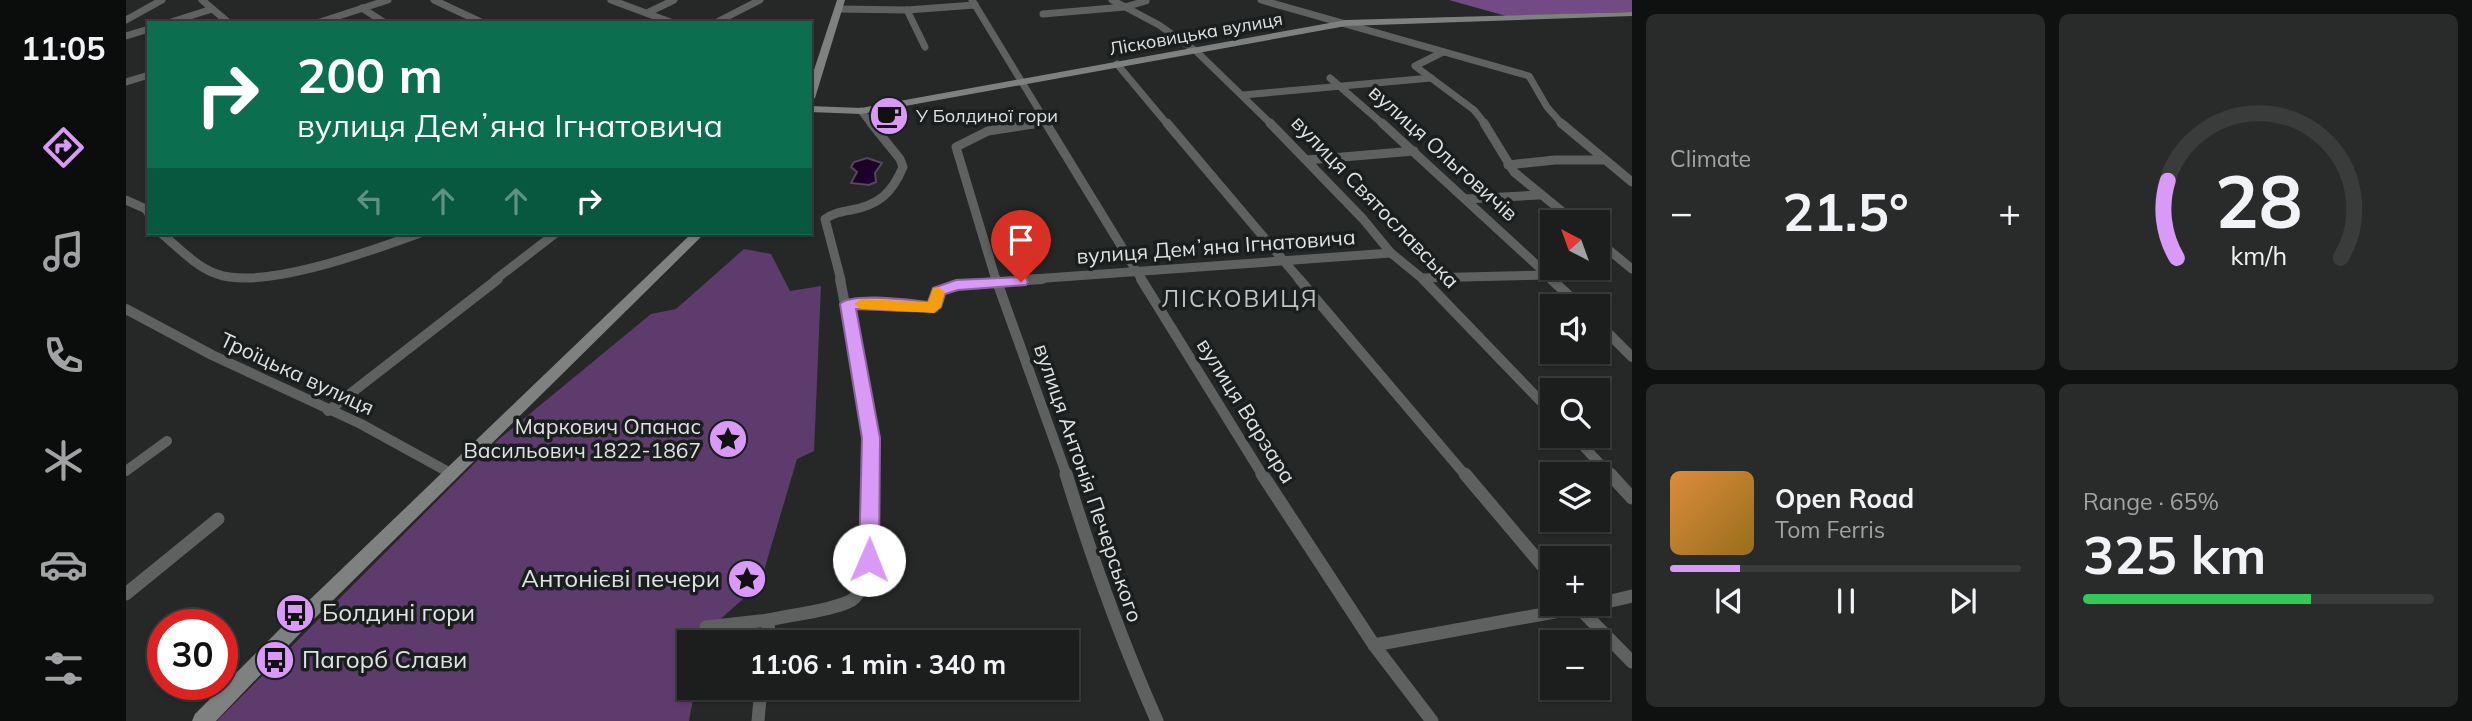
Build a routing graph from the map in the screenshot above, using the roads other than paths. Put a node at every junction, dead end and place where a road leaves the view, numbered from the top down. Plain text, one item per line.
1 (162, 0) edge
2 (202, 0) edge
3 (388, 0) edge
4 (434, 0) edge
5 (611, 0) edge
6 (674, 0) edge
7 (760, 0) edge
8 (1112, 0) edge
9 (1261, 0) edge
10 (1146, 1) edge
11 (974, 3) edge
12 (839, 4) edge
13 (1125, 7) junction
14 (362, 8) junction
15 (212, 9) junction
16 (907, 10) junction
17 (647, 13) junction
18 (1043, 14) dead end
19 (1632, 14) edge
20 (126, 20) edge
21 (174, 21) edge
22 (227, 21) edge
23 (323, 21) edge
24 (382, 21) edge
25 (479, 21) edge
26 (668, 21) edge
27 (719, 21) edge
28 (1346, 23) junction
29 (147, 30) edge
30 (126, 36) edge
31 (925, 47) dead end
32 (1196, 51) junction
33 (1443, 52) junction
34 (1117, 64) junction
35 (147, 76) edge
36 (1330, 78) dead end
37 (1431, 78) junction
38 (1022, 81) junction
39 (126, 82) edge
40 (1341, 88) junction
41 (812, 92) edge
42 (1243, 95) junction
43 (812, 109) edge
44 (860, 111) junction
45 (1048, 122) junction
46 (1414, 151) junction
47 (1307, 160) junction
48 (1603, 160) junction
49 (1508, 165) junction
50 (1632, 182) edge
51 (1539, 195) junction
52 (1466, 199) junction
53 (126, 200) edge
54 (1559, 210) edge
55 (147, 211) edge
56 (163, 235) edge
57 (414, 235) edge
58 (553, 235) edge
59 (697, 235) edge
60 (1610, 251) edge
61 (1391, 253) junction
62 (1284, 260) junction
63 (1540, 268) edge
64 (1632, 269) edge
65 (1139, 272) junction
66 (1540, 275) edge
67 (1422, 278) junction
68 (1553, 280) edge
69 (997, 283) junction
70 (1568, 294) edge
71 (847, 304) junction
72 (126, 309) edge
73 (1610, 336) edge
74 (1632, 357) edge
75 (1540, 401) edge
76 (328, 411) junction
77 (167, 441) dead end
78 (1585, 448) edge
79 (126, 471) edge
80 (452, 474) junction
81 (1632, 498) edge
82 (218, 519) dead end
83 (1540, 563) edge
84 (126, 594) edge
85 (1632, 596) edge
86 (1610, 601) edge
87 (1540, 613) edge
88 (1587, 616) edge
89 (769, 620) junction
90 (706, 627) dead end
91 (768, 630) edge
92 (1374, 645) junction
93 (1632, 662) edge
94 (760, 700) edge
95 (202, 721) edge
96 (758, 721) edge
97 (1157, 721) edge
98 (1432, 721) edge

1 - 20 street
2 - 15 street
3 - 14 street
4 - 25 street
5 - 17 street
6 - 17 street
7 - 27 street
8 - 13 street, вулиця Святославська
9 - 28 street
10 - 13 street
11 - 16 street, вулиця Варзара
11 - 38 street, вулиця Варзара
12 - 16 street, вулиця Варзара
12 - 41 main road
13 - 18 street
13 - 32 street, вулиця Святославська
14 - 23 street
14 - 24 street
15 - 21 street
15 - 22 street
16 - 31 street
17 - 26 street
19 - 28 main road, Лісковицька вулиця
28 - 32 main road, Лісковицька вулиця
28 - 33 street
29 - 30 street
32 - 34 main road, Лісковицька вулиця
32 - 42 street, вулиця Святославська
33 - 37 street
33 - 48 street
34 - 38 main road, Лісковицька вулиця
34 - 62 street
35 - 39 street
36 - 40 street, вулиця Ольговичів
37 - 40 street, вулиця Ольговичів
37 - 49 street
38 - 44 main road, Лісковицька вулиця
38 - 45 street, вулиця Варзара
40 - 42 street, вулиця Ольговичів
40 - 46 street, вулиця Ольговичів
42 - 47 street, вулиця Святославська
43 - 44 main road, Лісковицька вулиця
44 - 71 street
45 - 65 street, вулиця Варзара
45 - 69 street, вулиця Антонія Печерського
46 - 47 street
46 - 52 street, вулиця Ольговичів
47 - 61 street, вулиця Святославська
48 - 49 street
48 - 50 street
49 - 51 street
51 - 52 street
51 - 54 street
52 - 63 street, вулиця Ольговичів
53 - 55 street
56 - 57 street
58 - 76 street
59 - 80 main road
60 - 64 street
61 - 62 street, вулиця Демʼяна Ігнатовича
61 - 67 street, вулиця Святославська
62 - 65 street, вулиця Демʼяна Ігнатовича
62 - 83 street
65 - 69 street, вулиця Демʼяна Ігнатовича
65 - 92 street, вулиця Варзара
66 - 67 street
67 - 75 street, вулиця Святославська
68 - 70 street, вулиця Ольговичів
69 - 71 street, вулиця Демʼяна Ігнатовича
69 - 97 street, вулиця Антонія Печерського
71 - 89 street
72 - 76 street, Троїцька вулиця
73 - 74 street
76 - 80 street, Троїцька вулиця
77 - 79 street
78 - 81 street
80 - 95 main road
82 - 84 street
85 - 86 street
87 - 92 street
88 - 93 street
89 - 90 street
89 - 91 street
92 - 98 street, вулиця Варзара
94 - 96 street

